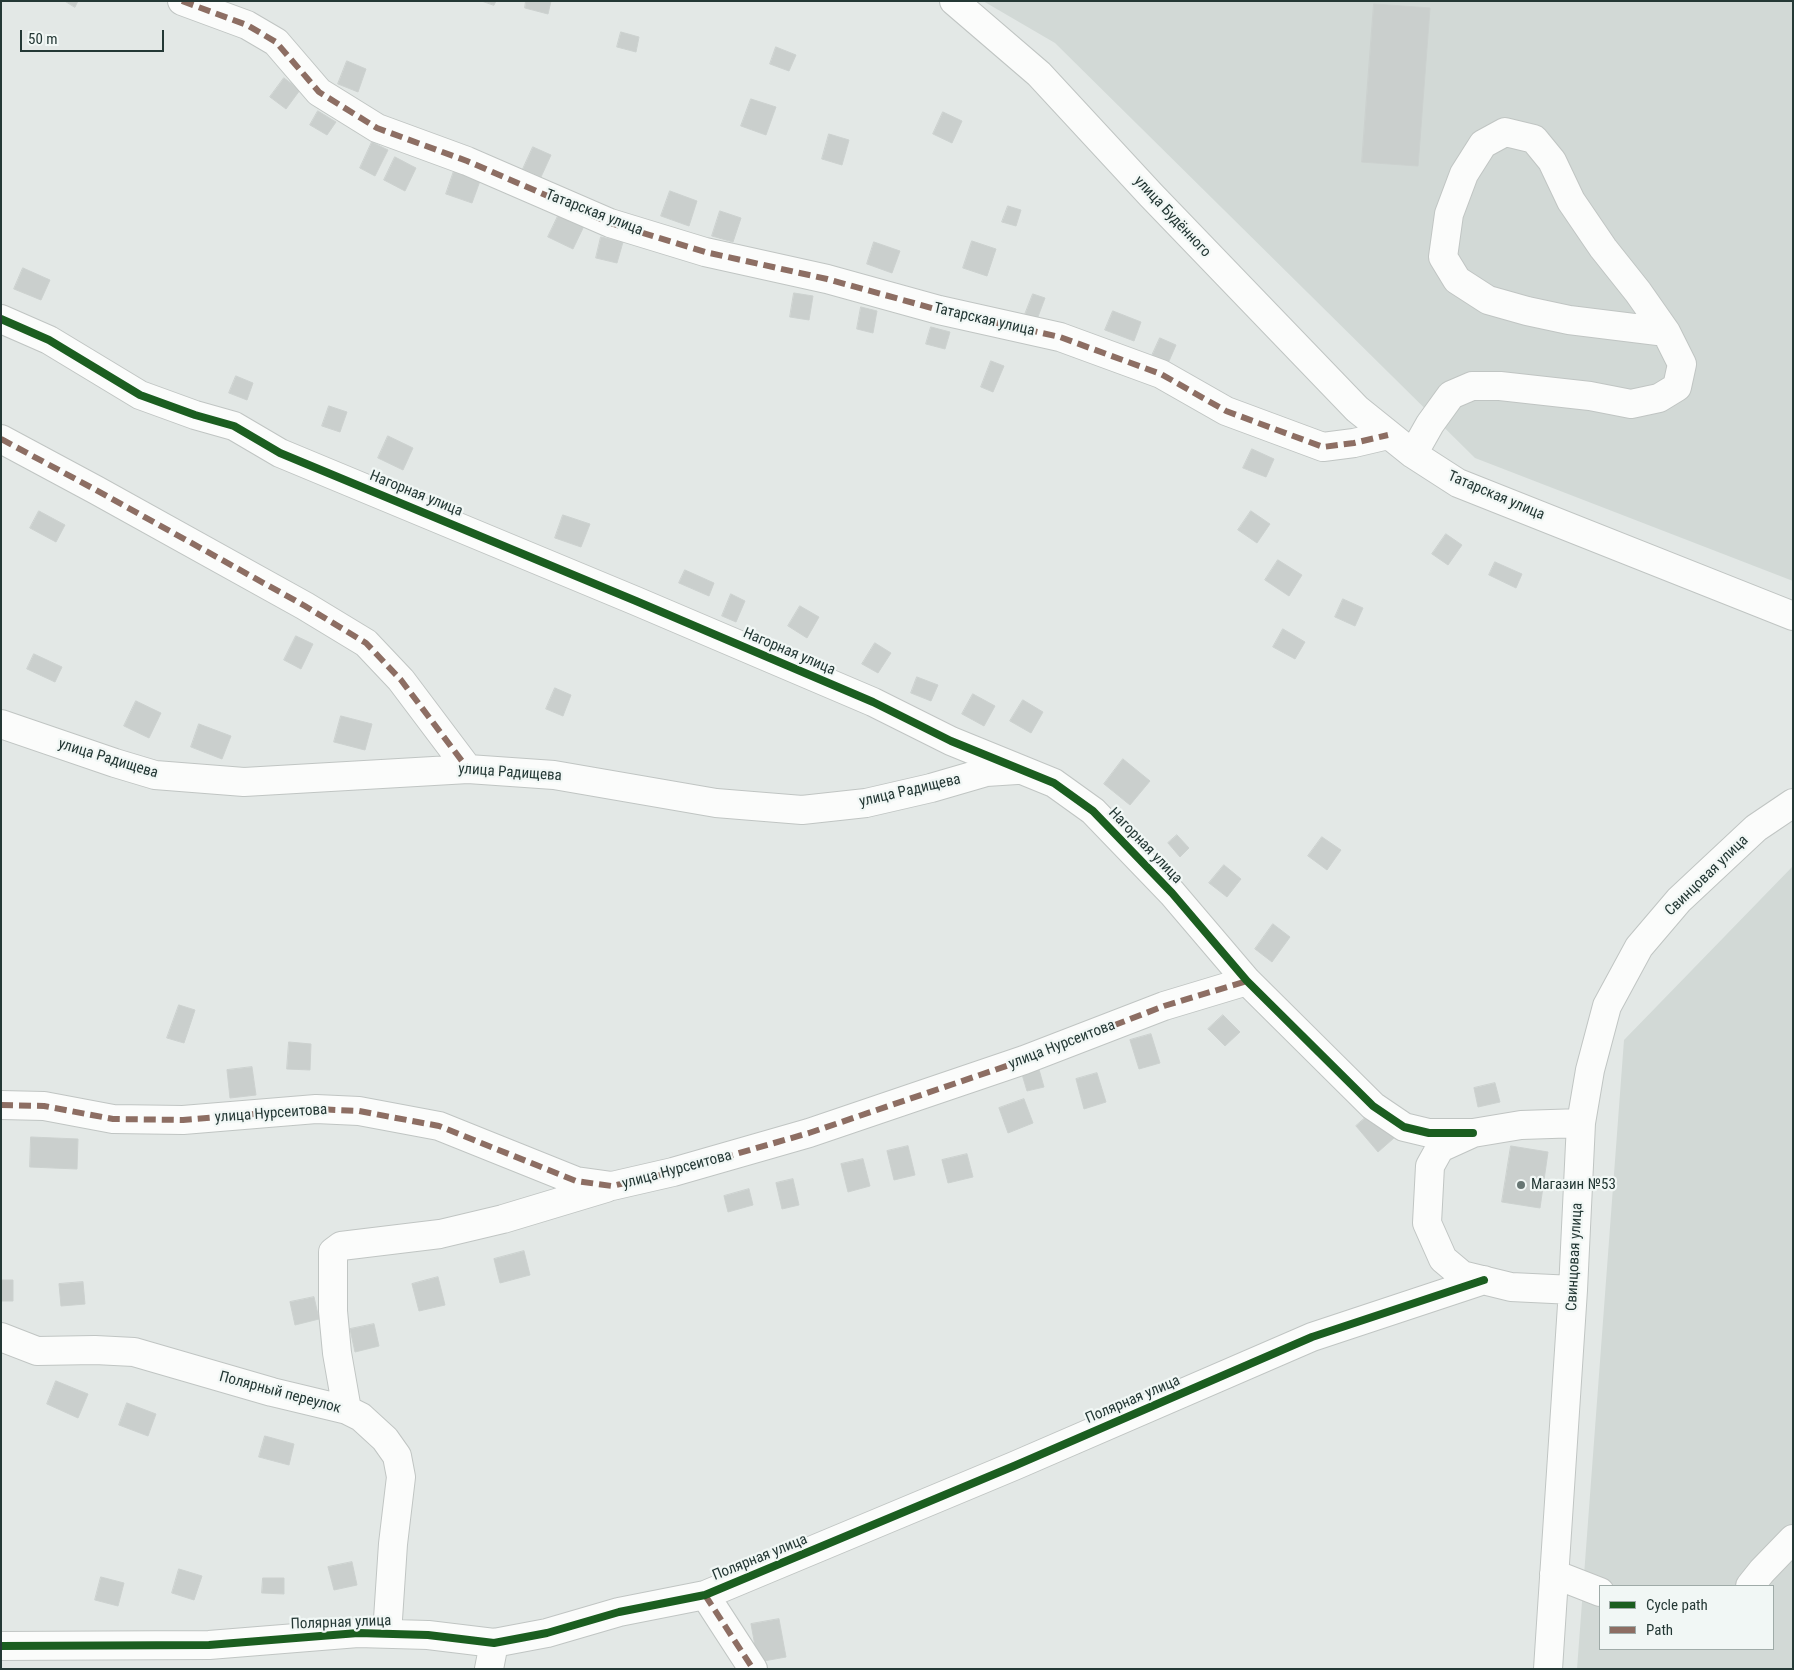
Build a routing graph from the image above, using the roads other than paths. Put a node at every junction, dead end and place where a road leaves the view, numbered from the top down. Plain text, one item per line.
1 (182, 1) edge
2 (954, 1) edge
3 (1, 319) edge
4 (1666, 332) junction
5 (1388, 435) junction
6 (1, 439) edge
7 (1413, 454) junction
8 (1793, 616) edge
9 (1, 724) edge
10 (468, 769) junction
11 (1020, 769) junction
12 (1793, 803) edge
13 (1248, 981) junction
14 (1, 1105) edge
15 (1581, 1123) junction
16 (1473, 1133) junction
17 (612, 1186) junction
18 (1484, 1280) junction
19 (1573, 1290) junction
20 (1, 1337) edge
21 (347, 1410) junction
22 (1793, 1539) edge
23 (1554, 1574) junction
24 (1751, 1585) edge
25 (1599, 1592) edge
26 (705, 1595) junction
27 (387, 1634) junction
28 (1, 1646) edge
29 (492, 1656) edge
30 (754, 1669) edge
31 (1548, 1669) edge

1 - 5 street, Татарская улица
2 - 5 street, улица Будённого
3 - 11 street, Нагорная улица
4 - 4 street
4 - 7 street
5 - 7 street, Татарская улица
6 - 10 street
7 - 8 street, Татарская улица
9 - 10 street, улица Радищева
10 - 11 street, улица Радищева
11 - 13 street, Нагорная улица
12 - 15 street, Свинцовая улица
13 - 16 street, Нагорная улица
13 - 17 street, улица Нурсеитова
14 - 17 street, улица Нурсеитова
15 - 16 street
15 - 19 street, Свинцовая улица
16 - 18 street
17 - 21 street
18 - 19 street
18 - 26 street, Полярная улица
19 - 23 street, Свинцовая улица
20 - 21 street, Полярный переулок
21 - 27 street, Полярный переулок
22 - 24 street
23 - 25 street
23 - 31 street, Свинцовая улица
26 - 29 street, Полярная улица
26 - 30 street, Полярная улица
27 - 28 street, Полярная улица
27 - 29 street, Полярная улица

